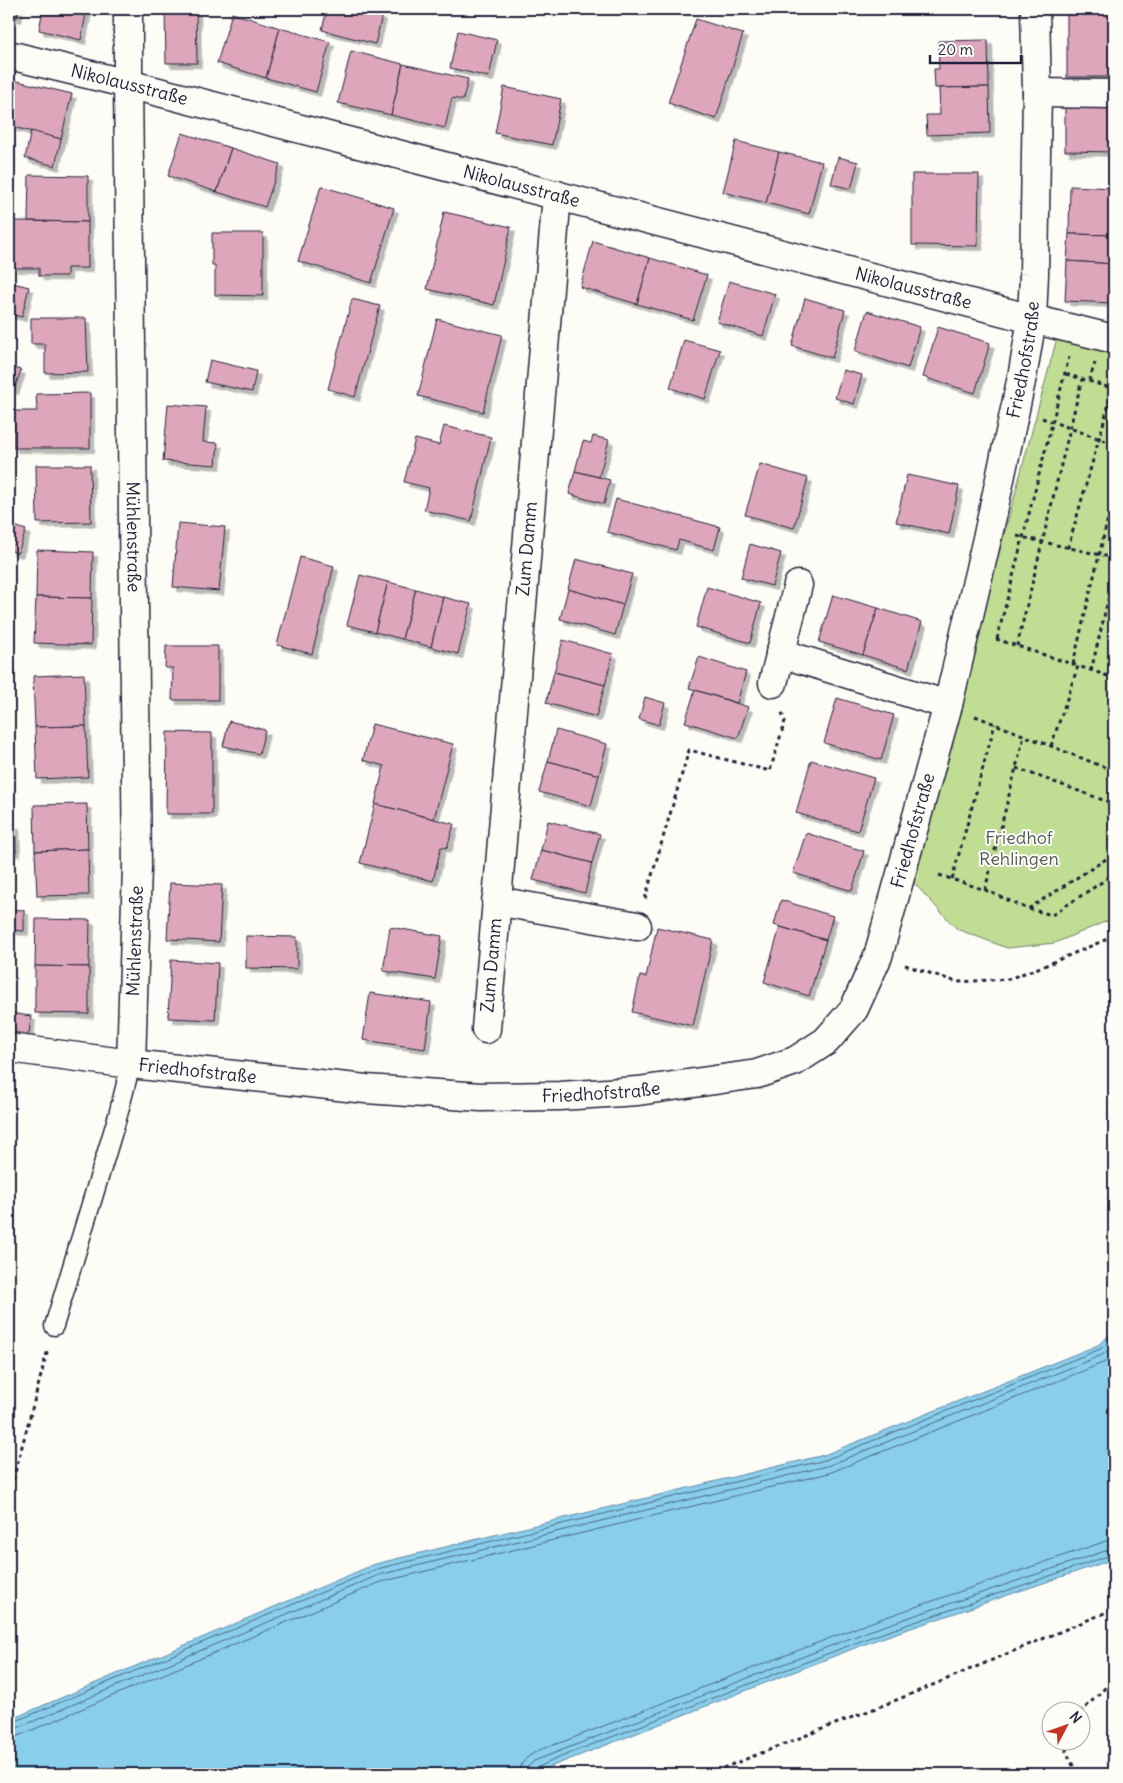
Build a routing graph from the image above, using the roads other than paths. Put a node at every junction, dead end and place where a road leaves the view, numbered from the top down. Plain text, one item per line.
1 (128, 9) edge
2 (1035, 9) edge
3 (9, 55) edge
4 (128, 84) junction
5 (1037, 93) junction
6 (1114, 94) edge
7 (557, 195) junction
8 (1032, 319) junction
9 (1114, 339) edge
10 (798, 585) dead end
11 (780, 653) junction
12 (773, 683) road end
13 (948, 705) junction
14 (496, 901) junction
15 (637, 926) road end
16 (486, 1029) dead end
17 (9, 1048) edge
18 (131, 1064) junction
19 (54, 1326) road end

1 - 4 street, Mühlenstraße
2 - 5 street, Friedhofstraße
3 - 4 street, Nikolausstraße
4 - 7 street, Nikolausstraße
4 - 18 street, Mühlenstraße
5 - 6 street
5 - 8 street, Friedhofstraße
7 - 8 street, Nikolausstraße
7 - 14 street, Zum Damm
8 - 9 street, Nikolausstraße
8 - 13 street, Friedhofstraße
10 - 11 street
11 - 12 street
11 - 13 street
13 - 18 street, Friedhofstraße
14 - 15 street, Zum Damm
14 - 16 street, Zum Damm
17 - 18 street, Friedhofstraße
18 - 19 lane

